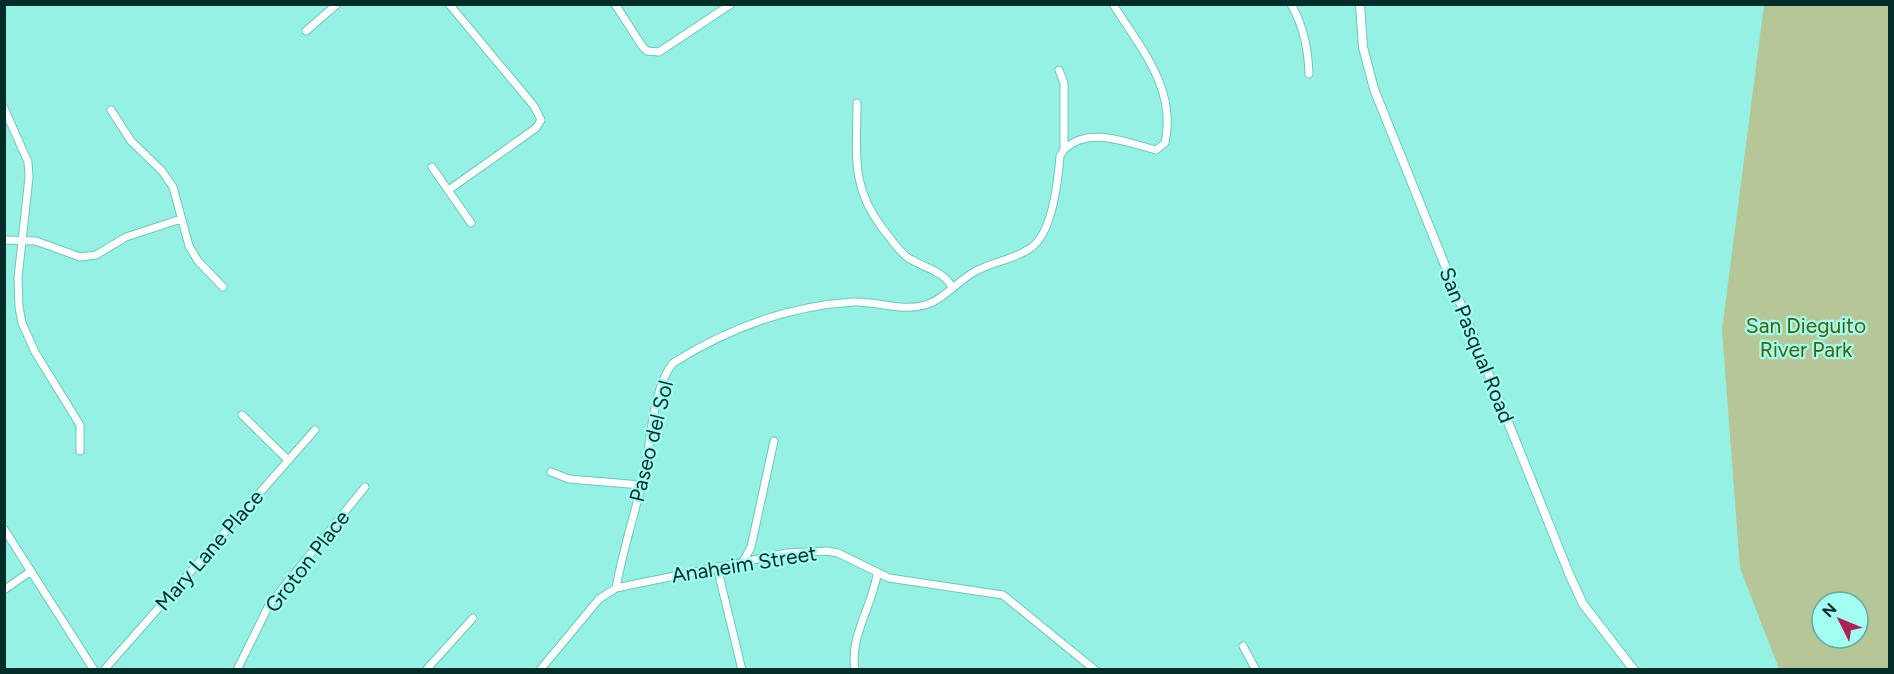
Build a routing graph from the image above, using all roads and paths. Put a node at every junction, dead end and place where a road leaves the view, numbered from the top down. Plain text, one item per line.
1 (337, 4) edge
2 (449, 4) edge
3 (615, 4) edge
4 (731, 4) edge
5 (1113, 4) edge
6 (1291, 4) edge
7 (1360, 4) edge
8 (306, 31) dead end
9 (1059, 70) dead end
10 (1309, 74) dead end
11 (857, 103) dead end
12 (4, 108) edge
13 (111, 110) dead end
14 (1064, 150) junction
15 (432, 167) dead end
16 (450, 189) junction
17 (181, 219) junction
18 (471, 224) dead end
19 (22, 239) junction
20 (4, 240) edge
21 (223, 287) dead end
22 (952, 287) junction
23 (242, 414) dead end
24 (315, 430) dead end
25 (774, 441) dead end
26 (80, 451) dead end
27 (288, 460) junction
28 (551, 472) dead end
29 (641, 485) junction
30 (365, 487) dead end
31 (4, 529) edge
32 (743, 562) junction
33 (717, 567) junction
34 (31, 571) junction
35 (877, 574) junction
36 (616, 588) junction
37 (4, 590) edge
38 (473, 618) dead end
39 (1243, 646) dead end
40 (94, 669) edge
41 (104, 669) edge
42 (237, 669) edge
43 (426, 669) edge
44 (540, 669) edge
45 (742, 669) edge
46 (855, 669) edge
47 (1095, 669) edge
48 (1256, 669) edge
49 (1634, 669) edge

1 - 8 street
2 - 16 street
3 - 4 street
5 - 14 street
6 - 10 street
7 - 49 main road, San Pasqual Road
9 - 14 street, Paseo del Sol
11 - 22 street
12 - 19 street
13 - 17 street
14 - 22 street, Paseo del Sol
15 - 16 street
16 - 18 street
17 - 19 street
17 - 21 street
19 - 20 street
19 - 26 street
22 - 29 street, Paseo del Sol
23 - 27 street
24 - 27 street, Mary Lane Place
25 - 32 street
27 - 41 street, Mary Lane Place
28 - 29 street
29 - 36 street, Paseo del Sol
30 - 42 street, Groton Place
31 - 34 street
32 - 33 street, Anaheim Street
32 - 35 street, Anaheim Street
33 - 36 street, Anaheim Street
33 - 45 street
34 - 37 street
34 - 40 street
35 - 46 street
35 - 47 street, Anaheim Street
36 - 44 street, Anaheim Street
38 - 43 street
39 - 48 street

